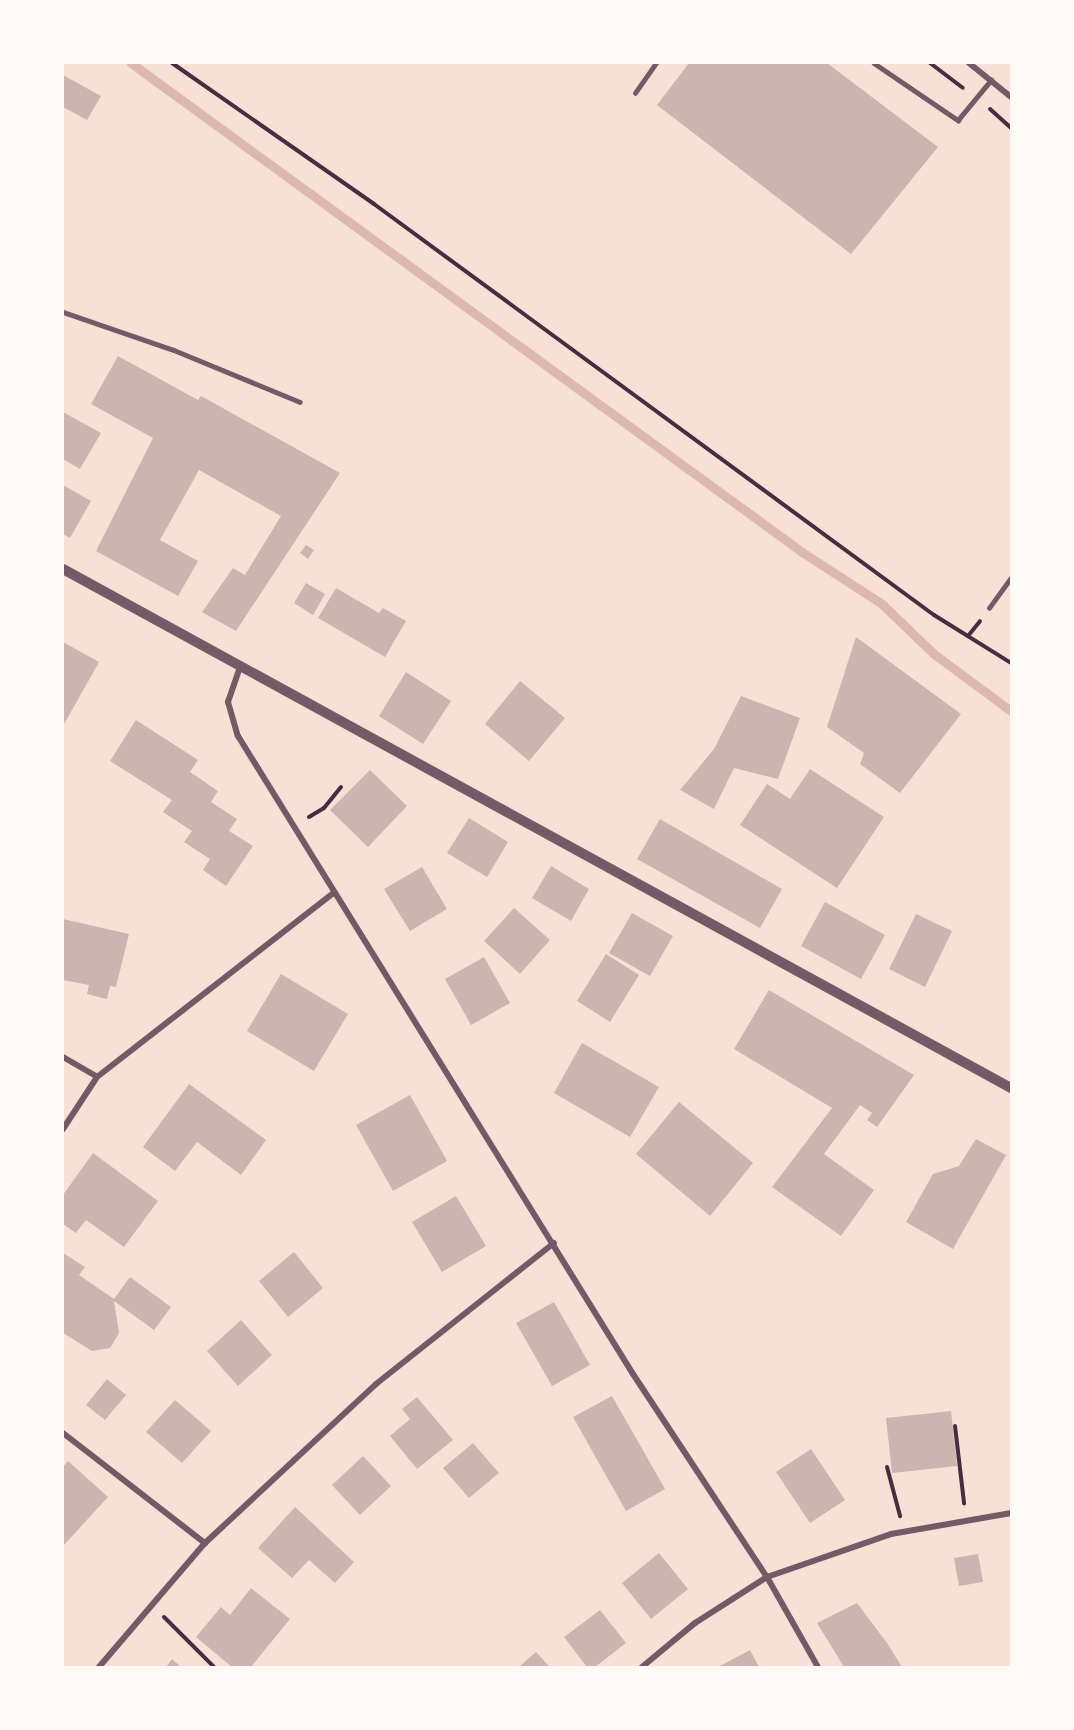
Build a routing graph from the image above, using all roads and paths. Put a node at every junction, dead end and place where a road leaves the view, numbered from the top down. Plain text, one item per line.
1 (172, 63) edge
2 (657, 63) edge
3 (874, 63) edge
4 (969, 63) edge
5 (991, 80) junction
6 (635, 93) dead end
7 (1011, 97) edge
8 (63, 312) edge
9 (300, 402) dead end
10 (63, 568) edge
11 (1011, 578) edge
12 (989, 608) dead end
13 (1011, 663) edge
14 (240, 668) junction
15 (341, 786) dead end
16 (293, 827) junction
17 (333, 893) junction
18 (63, 1057) edge
19 (97, 1077) junction
20 (1011, 1088) edge
21 (63, 1129) edge
22 (554, 1243) junction
23 (955, 1426) dead end
24 (63, 1434) edge
25 (887, 1467) dead end
26 (1011, 1513) edge
27 (966, 1519) junction
28 (904, 1531) junction
29 (205, 1543) junction
30 (767, 1577) junction
31 (150, 1603) junction
32 (99, 1667) edge
33 (214, 1667) edge
34 (642, 1667) edge
35 (818, 1667) edge

1 - 13 path
2 - 6 lane
3 - 5 lane
4 - 5 street
5 - 7 street
8 - 9 lane
10 - 14 street
11 - 12 lane
14 - 16 street
14 - 20 street
15 - 16 path
16 - 17 street
17 - 19 street
17 - 22 street
18 - 19 street
19 - 21 street
22 - 29 street
22 - 30 street
23 - 27 path
24 - 29 street
25 - 28 path
26 - 27 street
27 - 28 street
28 - 30 street
29 - 31 street
30 - 34 street
30 - 35 street
31 - 32 street
31 - 33 path

